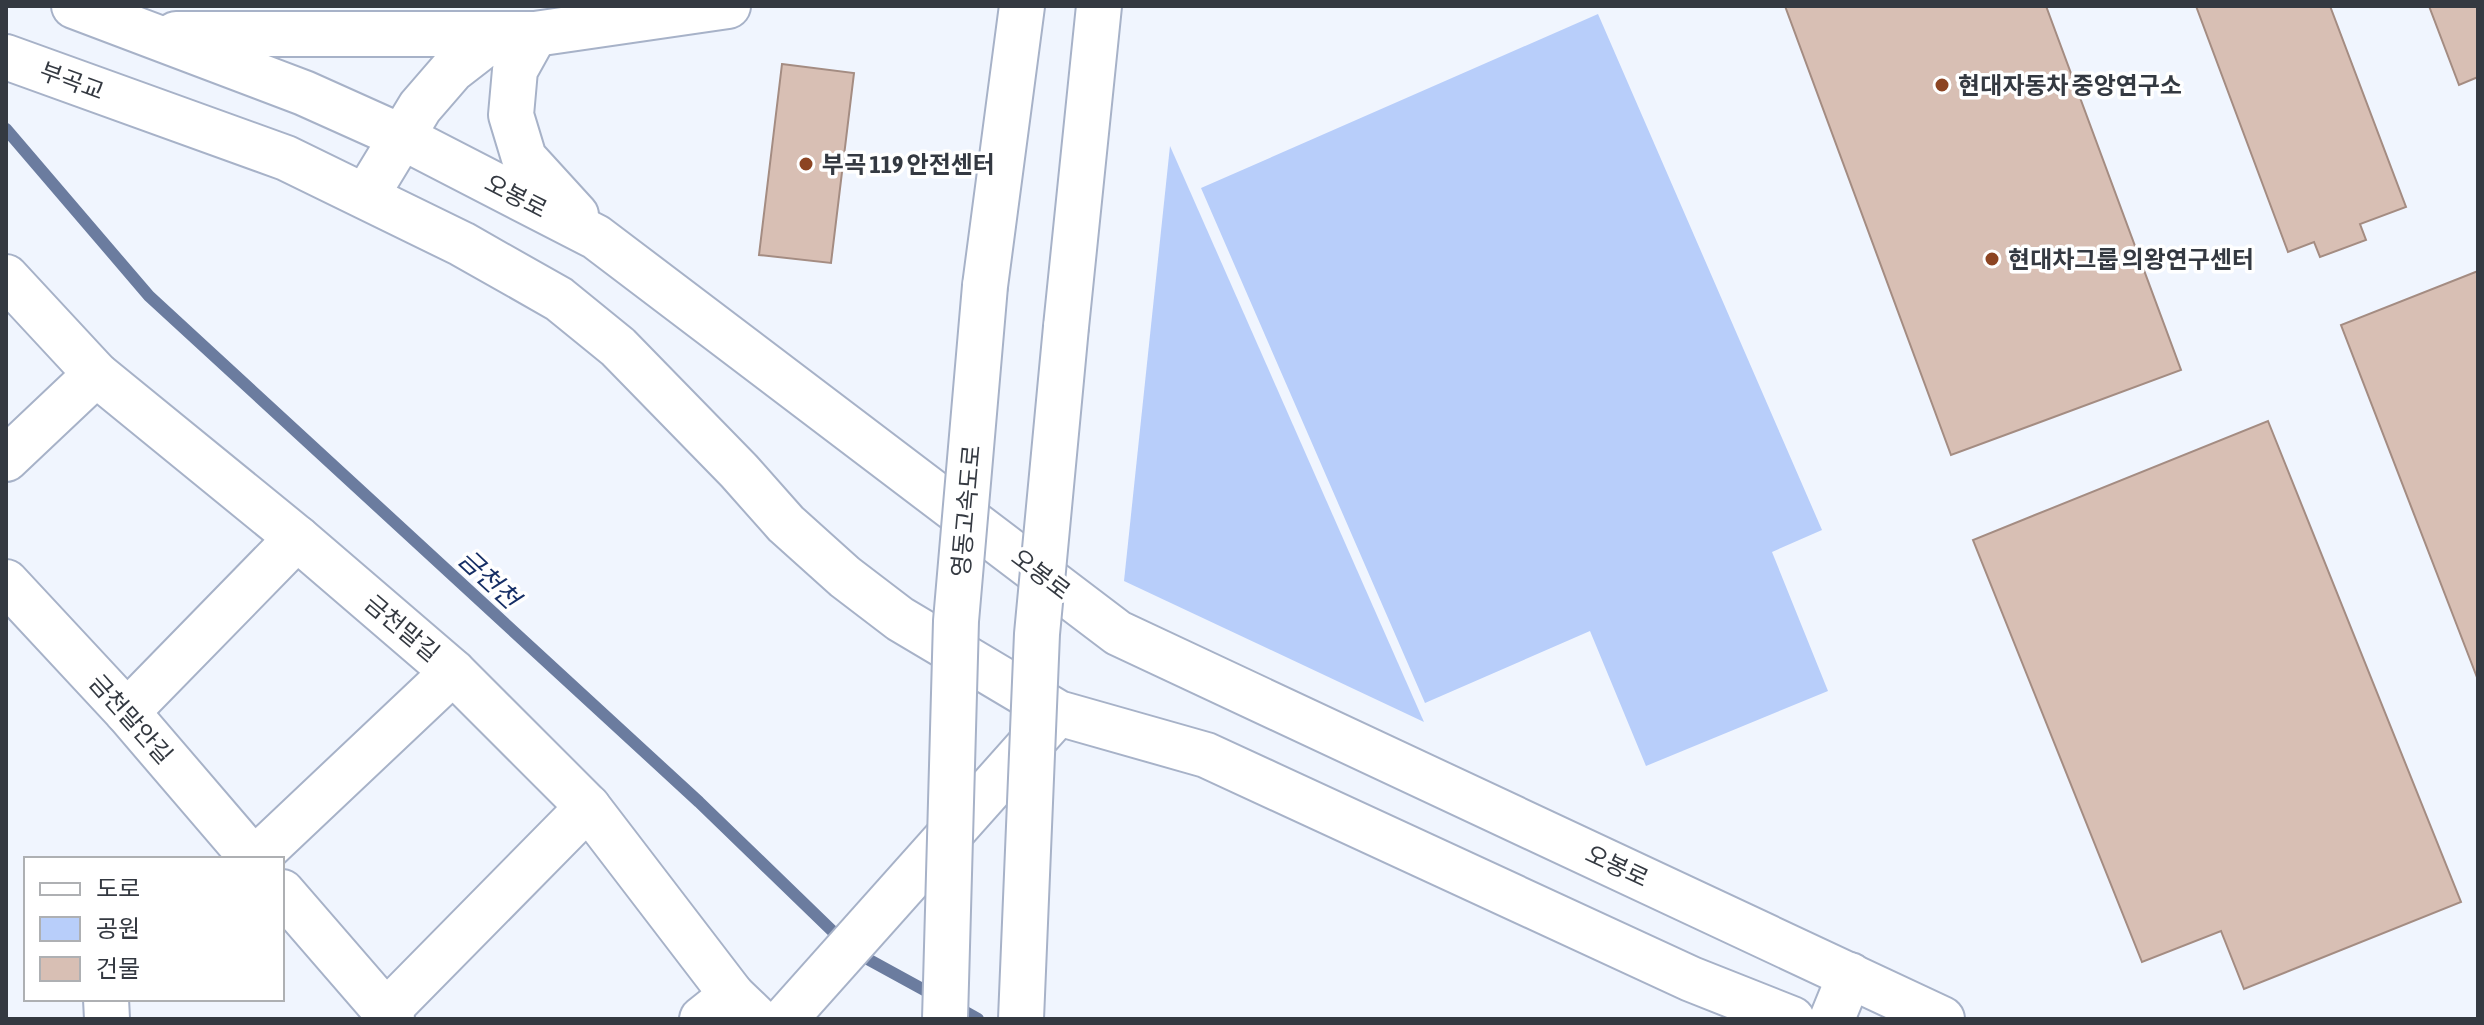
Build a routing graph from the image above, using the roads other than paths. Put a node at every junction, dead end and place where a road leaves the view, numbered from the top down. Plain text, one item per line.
1 (74, 6) edge
2 (712, 7) edge
3 (1022, 12) edge
4 (1098, 18) edge
5 (150, 34) junction
6 (535, 34) junction
7 (6, 57) edge
8 (402, 137) junction
9 (366, 196) junction
10 (596, 237) junction
11 (6, 277) edge
12 (96, 374) junction
13 (6, 459) edge
14 (297, 538) junction
15 (6, 582) edge
16 (453, 672) junction
17 (127, 712) junction
18 (1058, 713) junction
19 (588, 807) junction
20 (252, 857) edge
21 (256, 857) edge
22 (284, 894) edge
23 (1850, 975) junction
24 (1691, 979) junction
25 (730, 1011) edge
26 (389, 1016) edge
27 (785, 1019) edge
28 (945, 1019) edge
29 (1021, 1019) edge
30 (1712, 1019) edge
31 (1792, 1019) edge
32 (1832, 1019) edge
33 (1942, 1019) edge

1 - 5 main road
2 - 6 main road
3 - 28 main road, 영동고속도로, bridge
4 - 29 main road, bridge
5 - 6 main road
5 - 8 main road, 오봉로
6 - 8 main road
6 - 10 main road
7 - 9 main road, 부곡교
8 - 9 main road
8 - 10 main road, 오봉로
9 - 18 main road
10 - 23 main road, 오봉로
11 - 12 main road, 금천말길
12 - 13 main road
12 - 14 main road, 금천말길
14 - 16 main road, 금천말길
14 - 17 main road
15 - 17 main road, 금천말안길
16 - 19 main road, 금천말길
16 - 21 main road
17 - 20 main road, 금천말안길
18 - 24 main road
18 - 27 main road
19 - 25 main road, 금천말길
19 - 26 main road
22 - 26 main road
23 - 32 main road
23 - 33 main road, 오봉로
24 - 30 main road
24 - 31 main road

